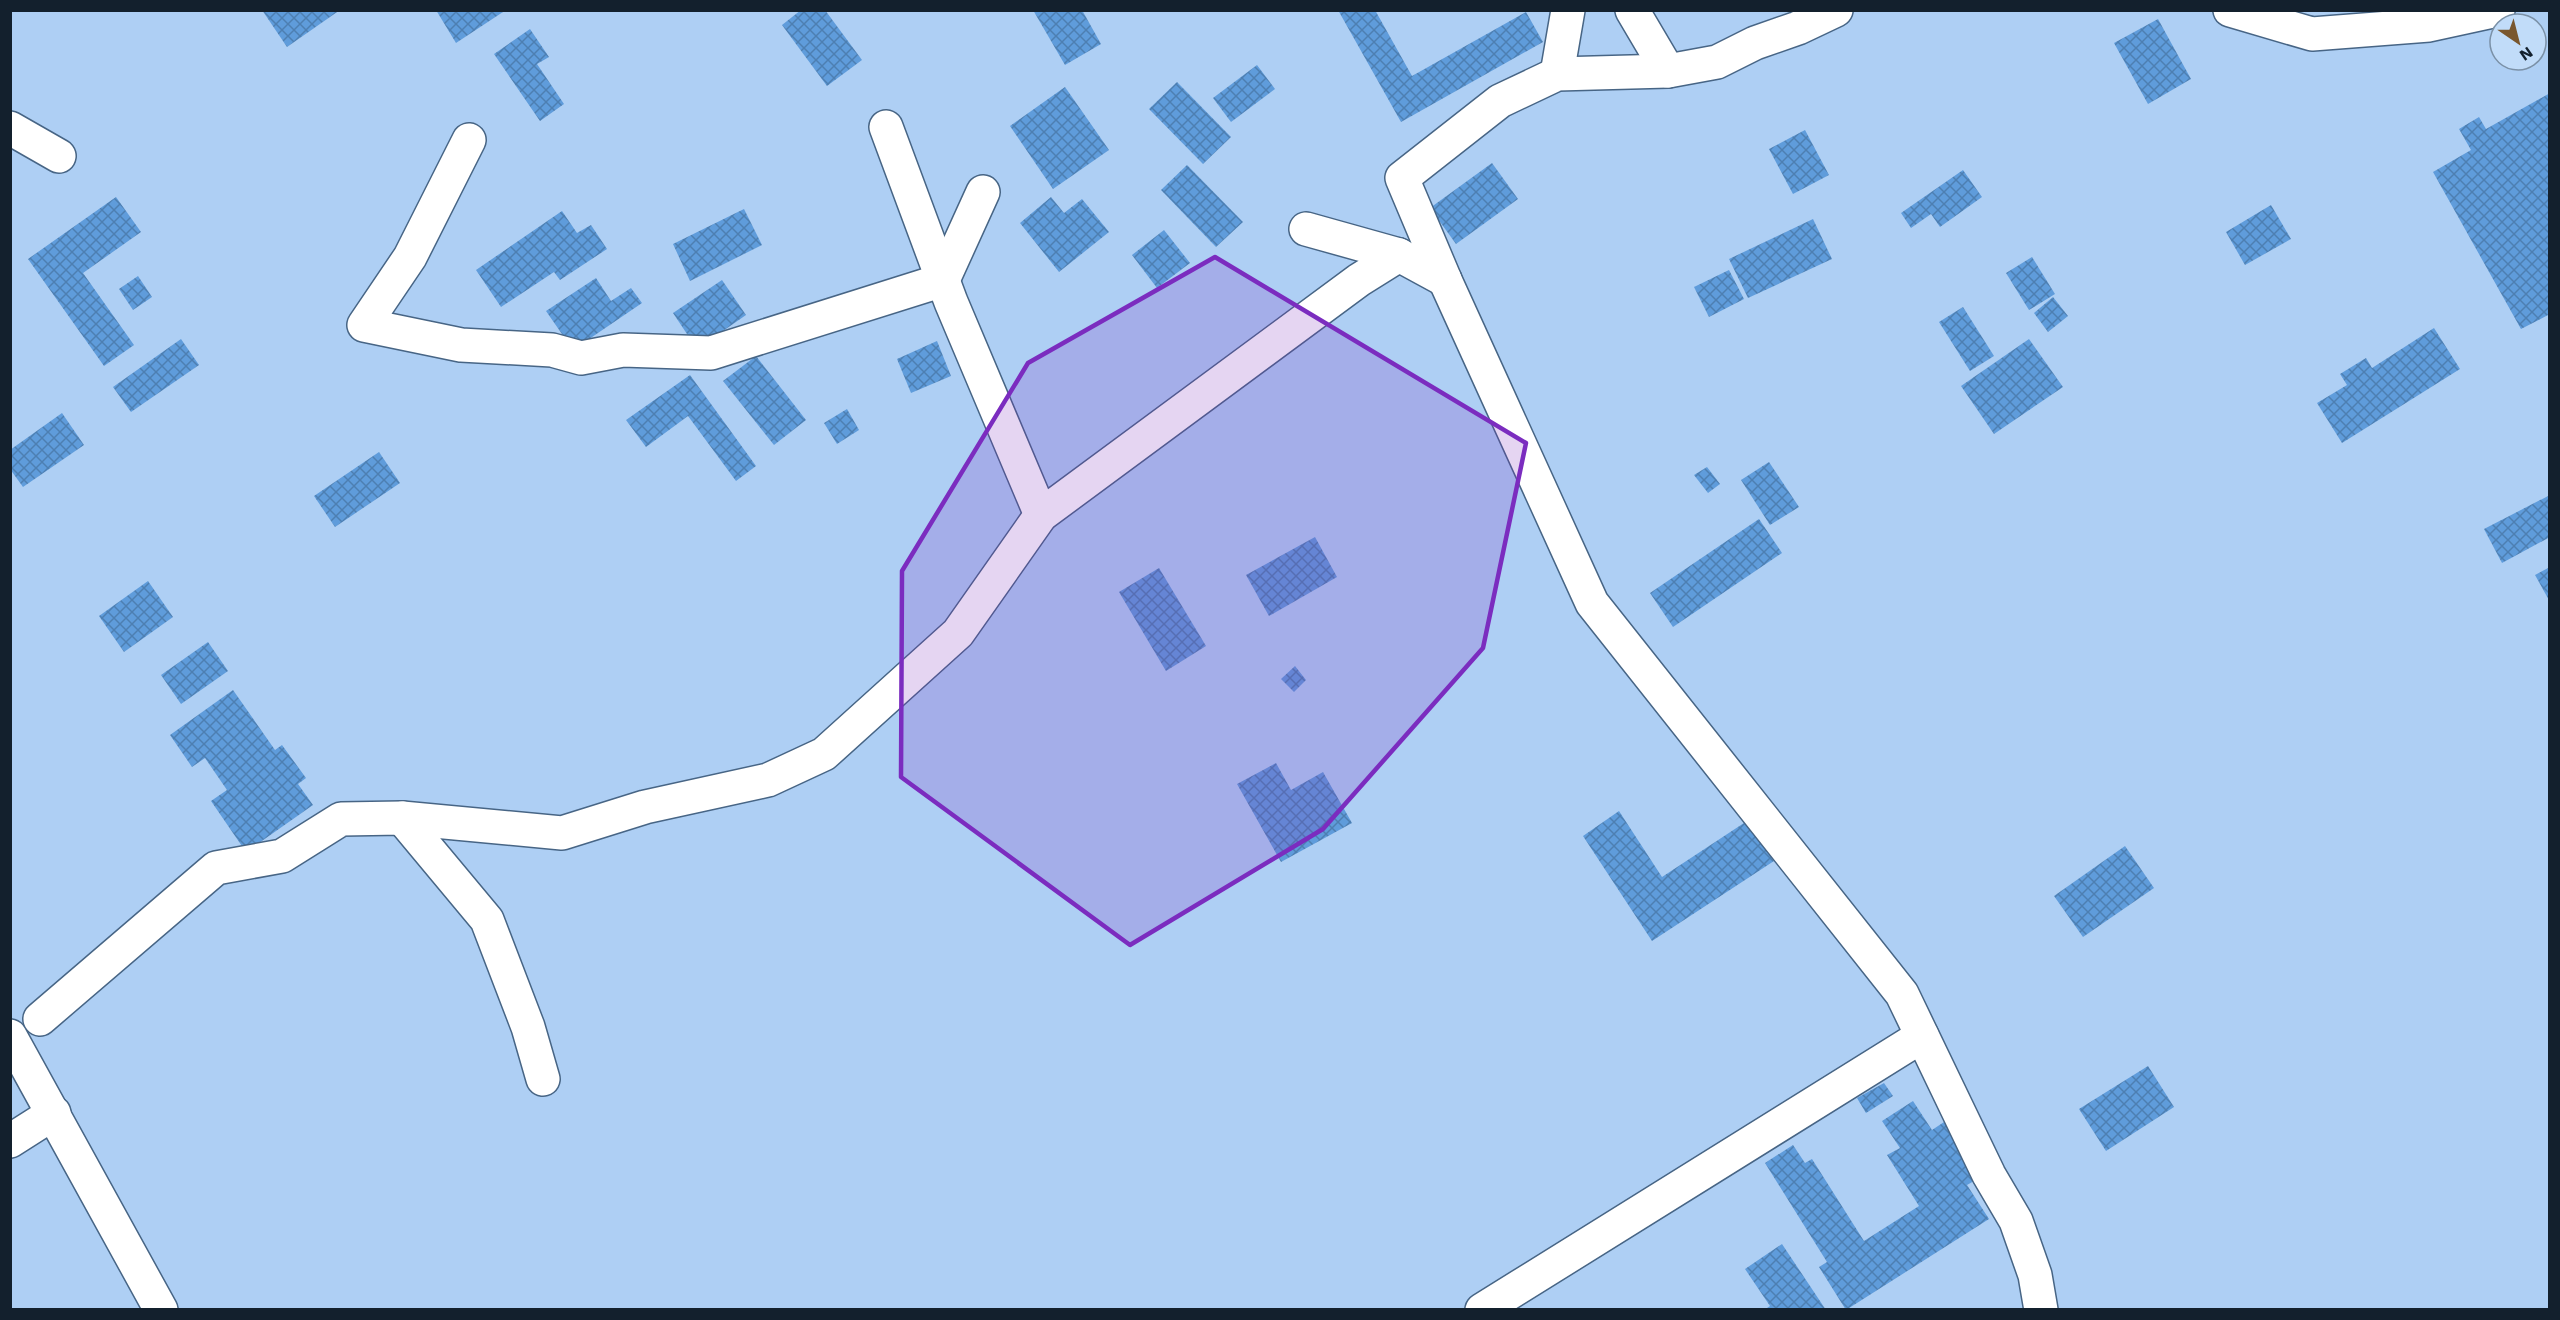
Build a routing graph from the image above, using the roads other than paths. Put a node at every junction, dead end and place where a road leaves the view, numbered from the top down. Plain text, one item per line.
1 (1568, 10) edge
2 (1632, 10) edge
3 (1836, 10) edge
4 (2230, 10) edge
5 (2498, 10) edge
6 (1668, 70) junction
7 (1557, 74) junction
8 (886, 127) dead end
9 (10, 128) edge
10 (469, 140) dead end
11 (59, 156) dead end
12 (983, 192) dead end
13 (1306, 229) dead end
14 (1399, 255) junction
15 (943, 280) junction
16 (1445, 280) junction
17 (1041, 515) junction
18 (402, 818) junction
19 (40, 1019) dead end
20 (10, 1036) edge
21 (1922, 1036) junction
22 (543, 1079) dead end
23 (54, 1113) junction
24 (10, 1141) edge
25 (161, 1310) edge
26 (1482, 1310) edge
27 (2041, 1310) edge

1 - 7 street
2 - 6 street
3 - 6 street
4 - 5 street
6 - 7 street
7 - 16 street
8 - 15 street
9 - 11 street
10 - 15 street
12 - 15 street
13 - 14 street
14 - 16 street
14 - 17 street
15 - 17 street
16 - 21 street
17 - 18 street
18 - 19 street
18 - 22 street
20 - 23 street
21 - 26 street
21 - 27 street
23 - 24 street
23 - 25 street

